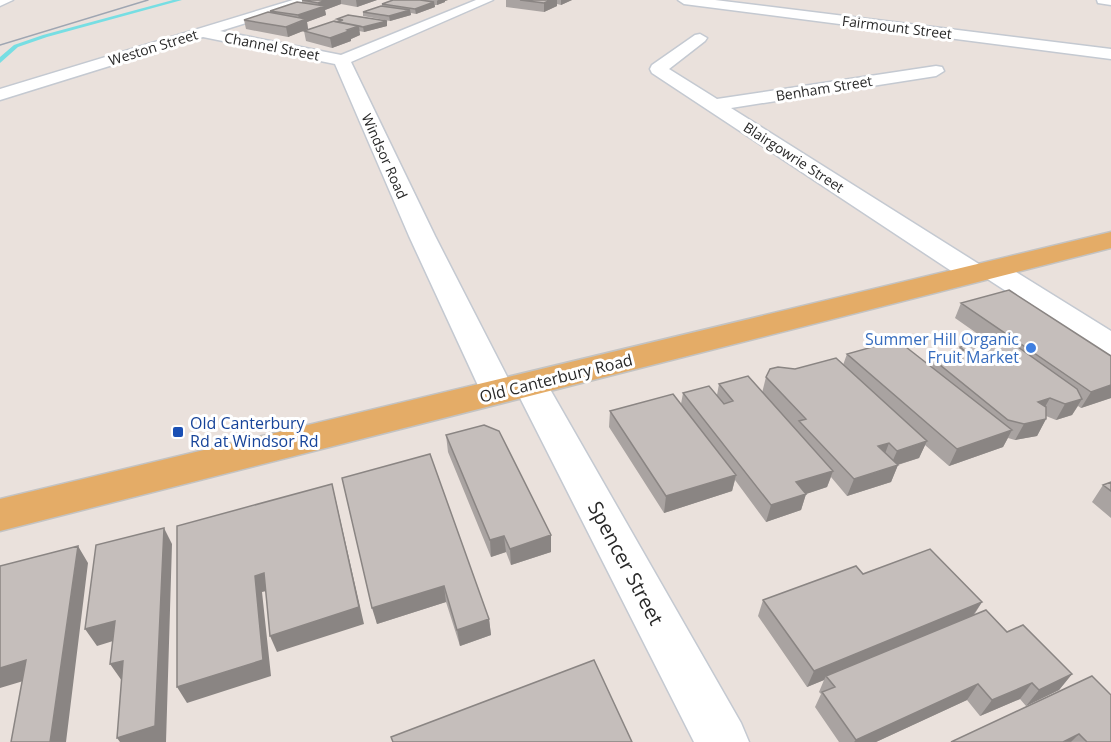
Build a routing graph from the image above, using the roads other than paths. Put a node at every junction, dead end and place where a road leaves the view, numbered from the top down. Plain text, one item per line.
1 (8, 0) edge
2 (306, 0) edge
3 (487, 0) edge
4 (684, 0) edge
5 (1103, 0) edge
6 (1111, 1) edge
7 (0, 2) edge
8 (201, 32) junction
9 (700, 38) dead end
10 (1111, 54) edge
11 (342, 60) junction
12 (936, 71) dead end
13 (0, 95) edge
14 (713, 105) junction
15 (1111, 240) edge
16 (984, 272) junction
17 (1111, 345) edge
18 (514, 388) junction
19 (0, 515) edge
20 (722, 742) edge

1 - 7 street
2 - 8 street, Weston Street
3 - 11 street
4 - 10 street, Fairmount Street
5 - 6 street
8 - 11 street, Channel Street
8 - 13 street, Weston Street
9 - 14 street, Blairgowrie Street
11 - 18 street, Windsor Road
12 - 14 street, Benham Street
14 - 16 street, Blairgowrie Street
15 - 16 main road, Old Canterbury Road
16 - 17 street, Blairgowrie Street
16 - 18 main road, Old Canterbury Road
18 - 19 main road, Old Canterbury Road
18 - 20 street, Spencer Street

